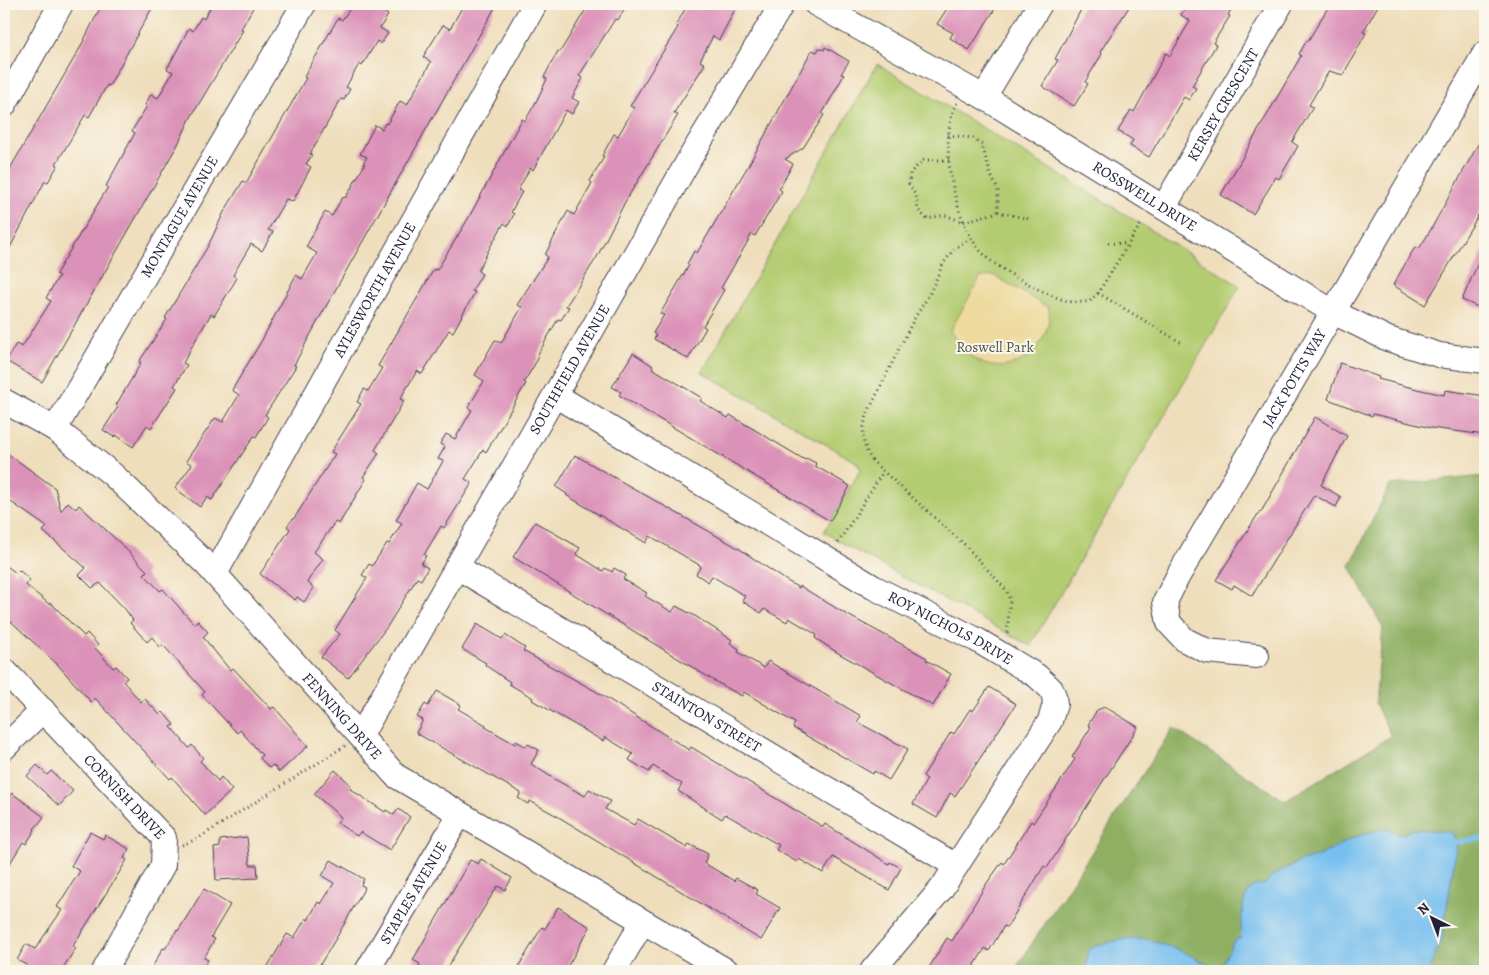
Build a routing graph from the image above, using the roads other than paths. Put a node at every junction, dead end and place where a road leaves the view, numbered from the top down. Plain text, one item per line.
1 (61, 4) edge
2 (304, 4) edge
3 (535, 4) edge
4 (782, 4) edge
5 (816, 4) edge
6 (1040, 4) edge
7 (1280, 4) edge
8 (1485, 53) edge
9 (984, 97) junction
10 (4, 105) edge
11 (1164, 207) junction
12 (1333, 312) junction
13 (1485, 361) edge
14 (555, 395) junction
15 (4, 401) edge
16 (54, 429) junction
17 (457, 567) junction
18 (215, 574) junction
19 (1257, 656) dead end
20 (4, 670) edge
21 (43, 710) junction
22 (361, 735) junction
23 (4, 748) edge
24 (460, 814) junction
25 (956, 866) junction
26 (642, 923) junction
27 (104, 971) edge
28 (367, 971) edge
29 (614, 971) edge
30 (726, 971) edge
31 (872, 971) edge

1 - 10 street
2 - 16 street, MONTAGUE AVENUE
3 - 18 street, AYLESWORTH AVENUE
4 - 14 street, SOUTHFIELD AVENUE
5 - 9 street, ROSSWELL DRIVE
6 - 9 street
7 - 11 street, KERSEY CRESCENT
8 - 12 street, JACK POTTS WAY
9 - 11 street, ROSSWELL DRIVE
11 - 12 street, ROSSWELL DRIVE
12 - 13 street, ROSSWELL DRIVE
12 - 19 street, JACK POTTS WAY
14 - 17 street, SOUTHFIELD AVENUE
14 - 25 street, ROY NICHOLS DRIVE
15 - 16 street, FENNING DRIVE
16 - 18 street, FENNING DRIVE
17 - 22 street, SOUTHFIELD AVENUE
17 - 25 street, STAINTON STREET
18 - 22 street, FENNING DRIVE
20 - 21 street, CORNISH DRIVE
21 - 23 street
21 - 27 street, CORNISH DRIVE
22 - 24 street, FENNING DRIVE
24 - 26 street, FENNING DRIVE
24 - 28 street, STAPLES AVENUE
25 - 31 street, ROY NICHOLS DRIVE
26 - 29 street
26 - 30 street, FENNING DRIVE

